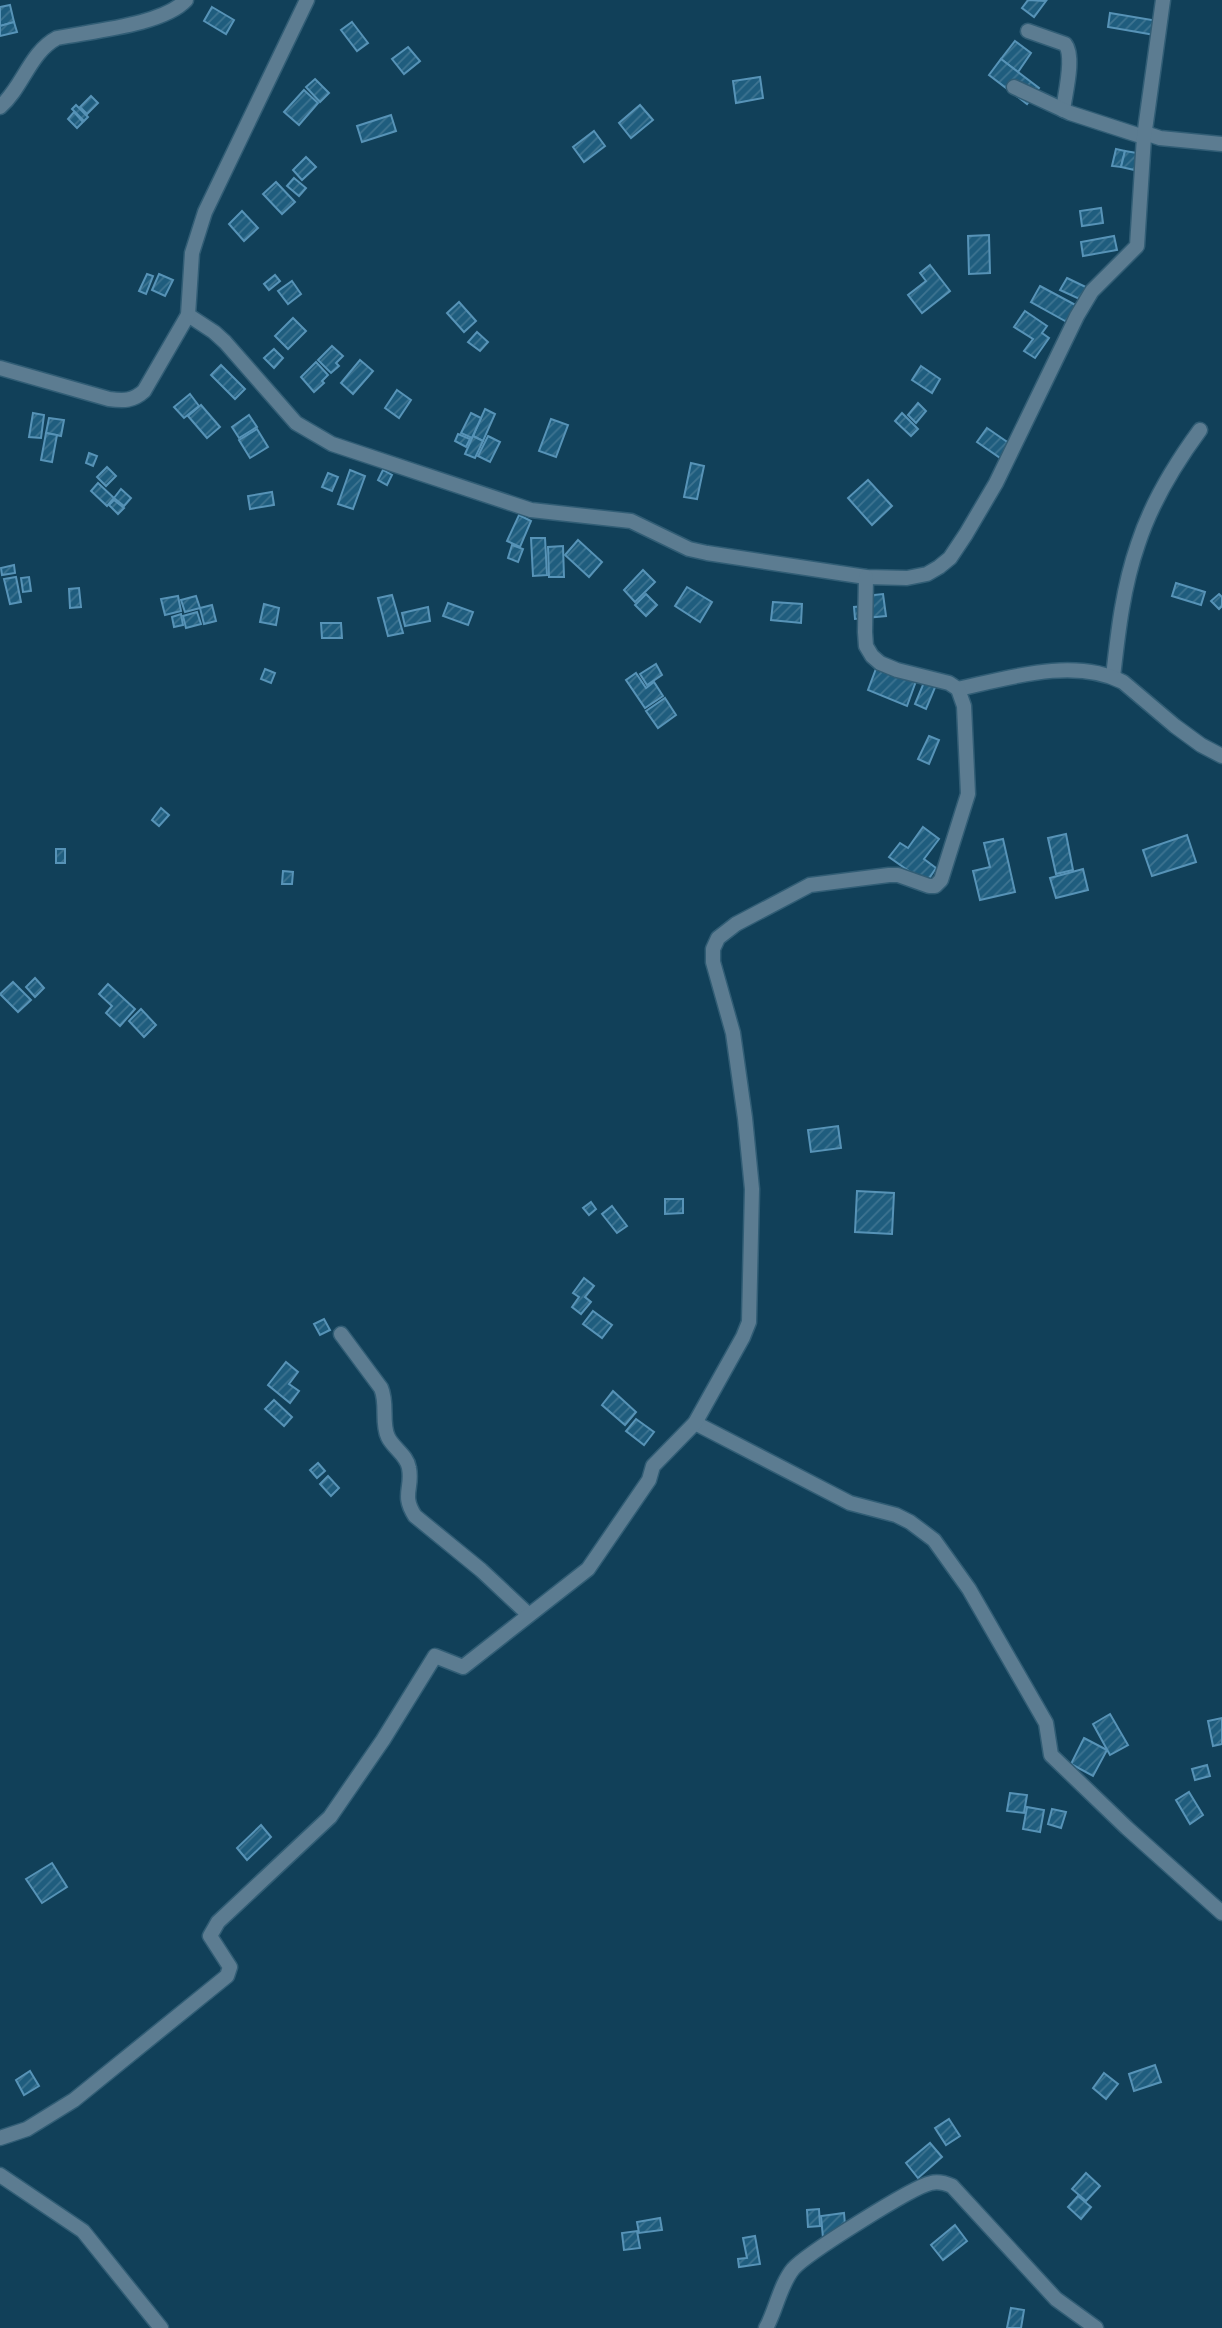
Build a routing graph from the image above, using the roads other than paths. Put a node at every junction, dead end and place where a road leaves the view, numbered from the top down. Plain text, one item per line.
1 (186, 0) edge
2 (307, 0) edge
3 (1163, 0) edge
4 (1028, 32) dead end
5 (1014, 88) dead end
6 (0, 107) edge
7 (1063, 110) junction
8 (1144, 135) junction
9 (1222, 144) edge
10 (188, 315) junction
11 (0, 368) edge
12 (1200, 430) dead end
13 (866, 578) junction
14 (1113, 677) junction
15 (958, 689) junction
16 (1222, 756) edge
17 (341, 1334) dead end
18 (695, 1423) junction
19 (528, 1614) junction
20 (1222, 1913) edge
21 (0, 2138) edge
22 (0, 2175) edge
23 (161, 2328) edge
24 (766, 2328) edge
25 (1096, 2328) edge

1 - 6 street
2 - 10 street
3 - 8 street
4 - 7 street
5 - 7 street
7 - 8 street
8 - 9 street
8 - 13 street
10 - 11 street
10 - 13 street
12 - 14 street
13 - 15 street
14 - 15 street
14 - 16 street
15 - 18 street
17 - 19 street
18 - 19 street
18 - 20 street
19 - 21 street
22 - 23 street
24 - 25 street

